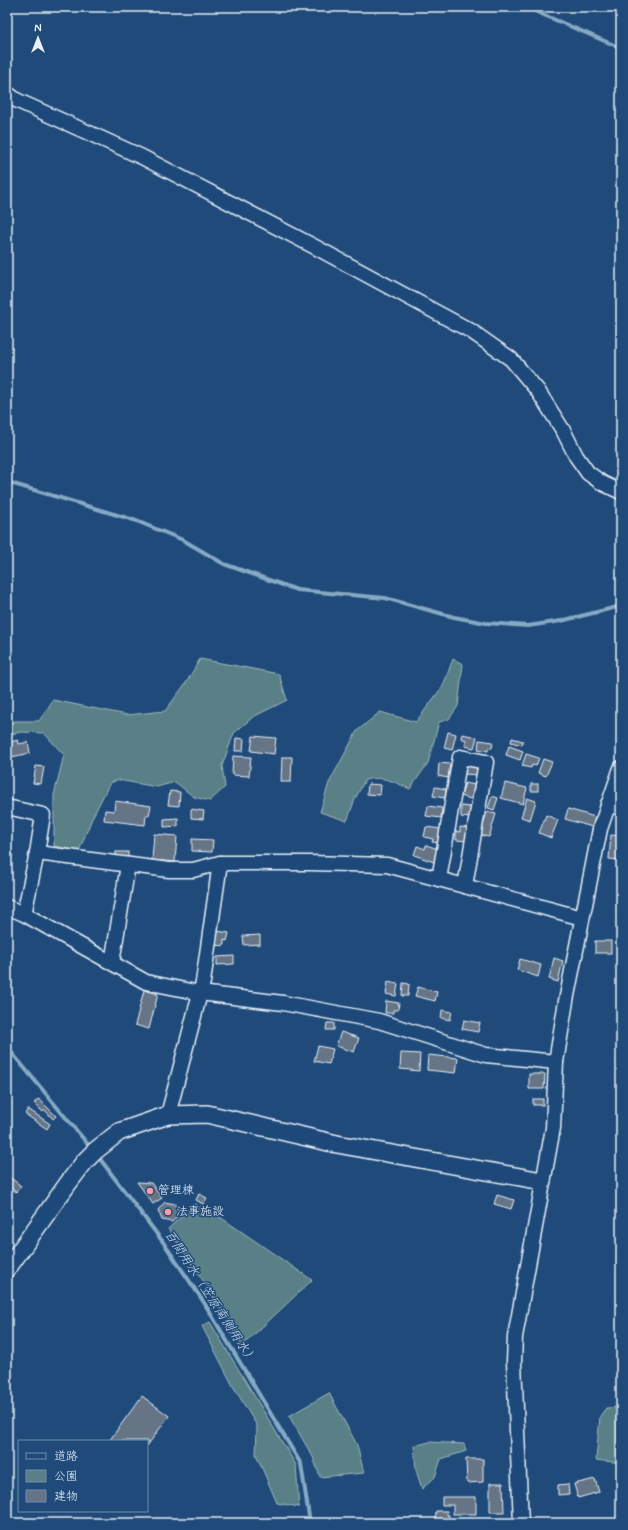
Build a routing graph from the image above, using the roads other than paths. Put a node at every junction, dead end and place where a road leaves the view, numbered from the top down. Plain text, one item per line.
1 (7, 94) edge
2 (621, 492) edge
3 (621, 768) edge
4 (615, 806) edge
5 (7, 807) edge
6 (37, 854) junction
7 (220, 863) junction
8 (128, 865) junction
9 (439, 879) junction
10 (465, 886) junction
11 (7, 907) edge
12 (24, 914) junction
13 (582, 918) junction
14 (112, 963) junction
15 (200, 994) junction
16 (556, 1062) junction
17 (168, 1115) junction
18 (542, 1181) junction
19 (7, 1270) edge
20 (521, 1523) edge

1 - 2 street
3 - 4 street
4 - 13 street
5 - 6 street
6 - 8 street
6 - 12 street
7 - 8 street
7 - 9 street
7 - 15 street
8 - 14 street
9 - 10 street
9 - 10 street
10 - 13 street
11 - 12 street
12 - 14 street
13 - 16 street
14 - 15 street
15 - 16 street
15 - 17 street
16 - 18 street
17 - 18 street
17 - 19 street
18 - 20 street

